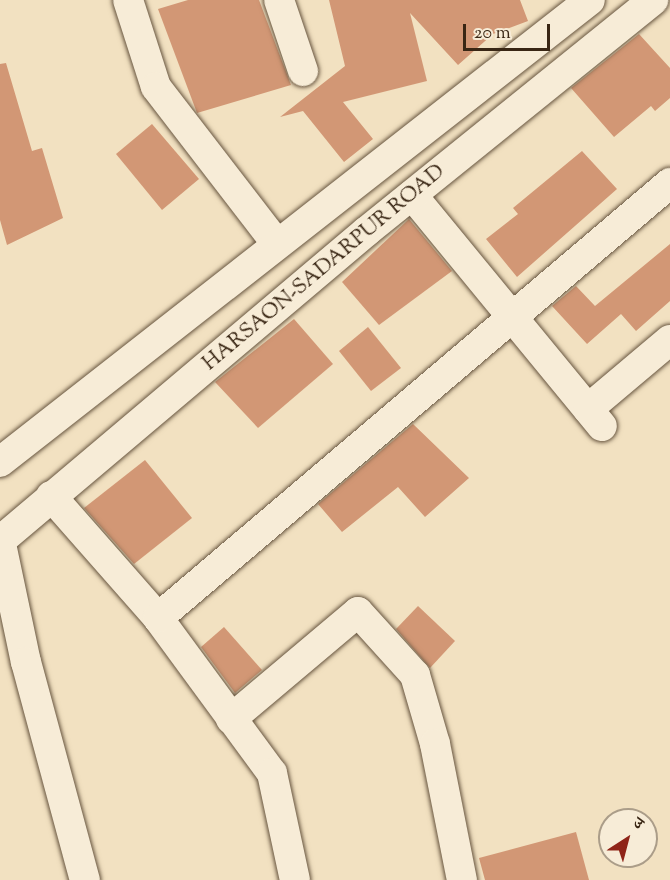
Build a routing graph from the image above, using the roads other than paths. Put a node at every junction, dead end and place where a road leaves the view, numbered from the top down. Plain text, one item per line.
1 (128, 0) edge
2 (279, 0) edge
3 (590, 0) edge
4 (653, 0) edge
5 (303, 71) dead end
6 (670, 183) edge
7 (412, 195) junction
8 (277, 244) junction
9 (512, 317) junction
10 (670, 340) edge
11 (0, 462) edge
12 (51, 496) junction
13 (0, 540) edge
14 (158, 618) junction
15 (231, 719) junction
16 (86, 880) edge
17 (295, 880) edge
18 (462, 880) edge

1 - 8 street
2 - 5 street
3 - 8 street, HARSAON-SADARPUR ROAD
4 - 7 street, HARSAON-SADARPUR ROAD
6 - 9 street
7 - 9 street
7 - 12 street, HARSAON-SADARPUR ROAD
8 - 11 street, HARSAON-SADARPUR ROAD
9 - 10 street
9 - 14 street
12 - 13 street, HARSAON-SADARPUR ROAD
12 - 14 street
13 - 16 street
14 - 15 street
15 - 17 street
15 - 18 street

